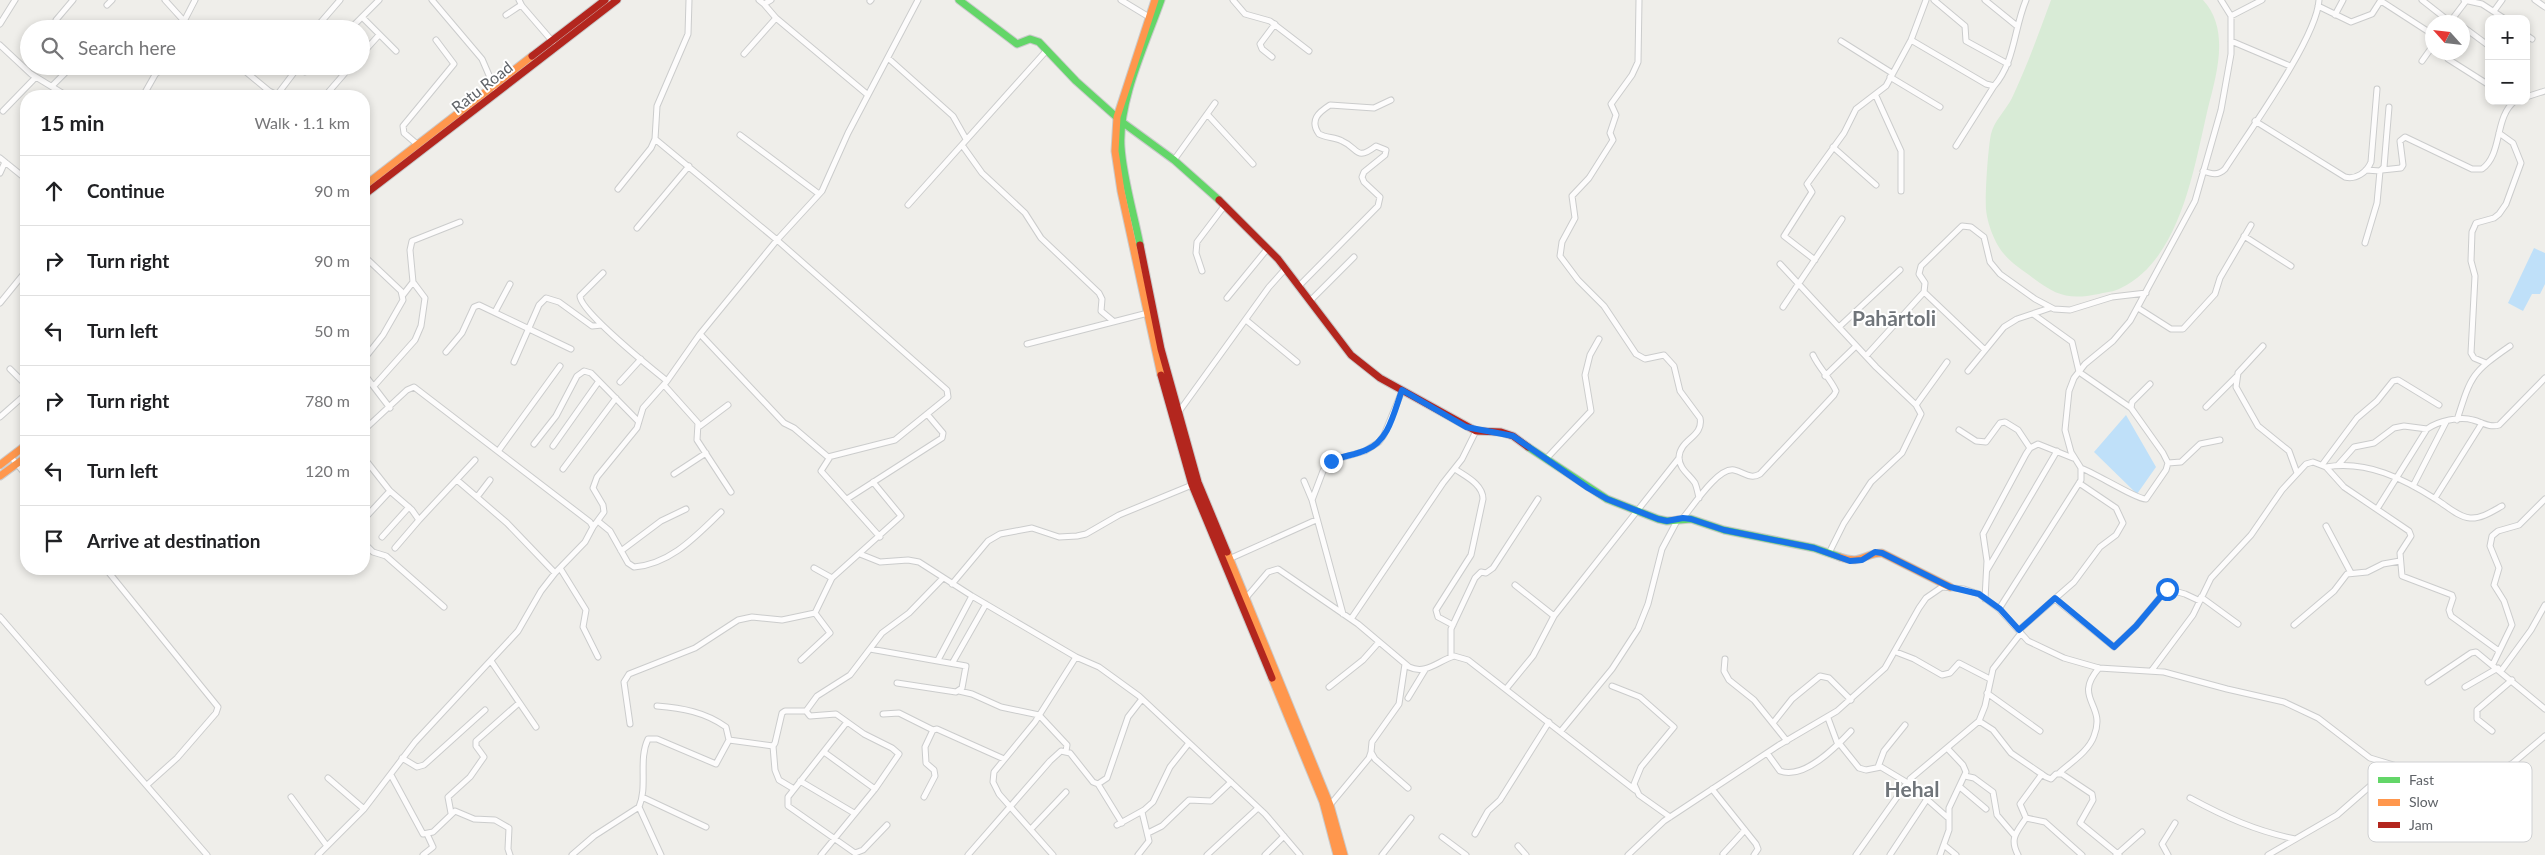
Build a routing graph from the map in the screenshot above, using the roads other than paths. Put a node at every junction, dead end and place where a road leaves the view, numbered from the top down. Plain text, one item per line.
1 (15, 0) edge
2 (73, 0) edge
3 (112, 0) edge
4 (165, 0) edge
5 (195, 0) edge
6 (340, 0) edge
7 (379, 0) edge
8 (432, 0) edge
9 (605, 0) edge
10 (617, 0) edge
11 (689, 0) edge
12 (771, 0) edge
13 (918, 0) edge
14 (959, 0) edge
15 (1121, 0) edge
16 (1155, 0) edge
17 (1161, 0) edge
18 (1233, 0) edge
19 (1640, 0) edge
20 (1926, 0) edge
21 (1934, 0) edge
22 (1986, 0) edge
23 (2026, 0) edge
24 (2221, 0) edge
25 (2262, 0) edge
26 (2343, 0) edge
27 (2381, 0) edge
28 (2422, 0) edge
29 (2502, 0) edge
30 (2534, 0) edge
31 (2465, 1) edge
32 (520, 2) edge
33 (761, 2) edge
34 (2319, 3) edge
35 (107, 5) dead end
36 (2545, 7) edge
37 (2494, 11) junction
38 (506, 15) dead end
39 (2335, 15) junction
40 (2442, 15) edge
41 (2456, 15) edge
42 (2499, 15) edge
43 (2231, 16) junction
44 (362, 17) junction
45 (1149, 17) junction
46 (776, 18) junction
47 (56, 20) edge
48 (179, 20) edge
49 (184, 20) edge
50 (324, 20) edge
51 (359, 20) edge
52 (365, 20) edge
53 (0, 24) edge
54 (1275, 24) junction
55 (370, 25) edge
56 (2017, 26) junction
57 (2425, 29) edge
58 (2470, 32) edge
59 (380, 35) junction
60 (436, 40) dead end
61 (1911, 40) junction
62 (1841, 41) dead end
63 (2231, 41) junction
64 (553, 42) junction
65 (2485, 43) edge
66 (0, 45) edge
67 (370, 46) edge
68 (1046, 50) junction
69 (396, 51) dead end
70 (1309, 51) dead end
71 (744, 54) dead end
72 (1272, 57) dead end
73 (2425, 57) edge
74 (888, 58) junction
75 (2450, 60) edge
76 (20, 62) edge
77 (2422, 62) dead end
78 (2008, 64) junction
79 (2290, 66) junction
80 (63, 75) edge
81 (156, 75) edge
82 (250, 75) edge
83 (292, 75) edge
84 (342, 75) edge
85 (1891, 75) junction
86 (36, 77) joint
87 (2485, 82) edge
88 (52, 86) junction
89 (493, 86) junction
90 (1994, 86) junction
91 (2376, 89) dead end
92 (23, 90) edge
93 (58, 90) edge
94 (147, 90) edge
95 (268, 90) edge
96 (281, 90) edge
97 (330, 90) edge
98 (2545, 91) edge
99 (20, 93) edge
100 (498, 94) junction
101 (868, 95) junction
102 (1876, 96) junction
103 (2530, 96) edge
104 (1391, 100) dead end
105 (1215, 103) dead end
106 (1940, 107) dead end
107 (2389, 107) dead end
108 (2509, 107) edge
109 (3, 111) dead end
110 (1207, 114) junction
111 (1120, 120) junction
112 (2255, 121) junction
113 (2499, 133) junction
114 (740, 135) dead end
115 (656, 139) junction
116 (966, 140) junction
117 (418, 145) junction
118 (962, 145) junction
119 (1956, 146) dead end
120 (1833, 147) junction
121 (0, 158) edge
122 (1174, 160) junction
123 (5, 162) junction
124 (1253, 164) dead end
125 (688, 166) junction
126 (2366, 170) junction
127 (2381, 170) junction
128 (2203, 171) junction
129 (0, 173) edge
130 (20, 174) edge
131 (370, 181) edge
132 (1876, 186) dead end
133 (618, 189) dead end
134 (370, 190) edge
135 (1901, 191) dead end
136 (819, 194) junction
137 (908, 205) dead end
138 (1225, 205) junction
139 (1842, 219) dead end
140 (460, 222) dead end
141 (2251, 225) dead end
142 (637, 228) dead end
143 (2244, 236) junction
144 (777, 240) junction
145 (2365, 242) dead end
146 (1268, 248) junction
147 (1354, 257) dead end
148 (1815, 260) junction
149 (370, 262) edge
150 (1780, 264) dead end
151 (2291, 266) dead end
152 (1286, 268) junction
153 (1900, 270) dead end
154 (1202, 271) dead end
155 (603, 273) dead end
156 (20, 278) edge
157 (413, 282) junction
158 (510, 284) dead end
159 (1799, 284) junction
160 (1300, 286) junction
161 (1924, 292) junction
162 (2146, 293) junction
163 (403, 295) junction
164 (1227, 298) dead end
165 (1310, 301) junction
166 (0, 302) edge
167 (1783, 307) dead end
168 (2051, 308) junction
169 (2138, 308) junction
170 (495, 312) junction
171 (1148, 313) junction
172 (2033, 314) junction
173 (1246, 320) junction
174 (1113, 321) junction
175 (602, 326) junction
176 (1839, 327) junction
177 (529, 328) junction
178 (700, 334) junction
179 (1599, 339) dead end
180 (1027, 344) dead end
181 (1856, 346) junction
182 (2263, 346) dead end
183 (2510, 346) dead end
184 (571, 349) dead end
185 (1985, 350) junction
186 (370, 351) edge
187 (446, 352) dead end
188 (1813, 355) dead end
189 (1866, 356) junction
190 (641, 359) junction
191 (514, 362) dead end
192 (1298, 362) dead end
193 (1947, 362) dead end
194 (2486, 363) junction
195 (560, 366) dead end
196 (10, 369) dead end
197 (1968, 371) dead end
198 (2079, 372) junction
199 (1825, 376) junction
200 (2236, 377) junction
201 (2545, 378) edge
202 (20, 379) edge
203 (370, 381) edge
204 (599, 381) junction
205 (620, 382) dead end
206 (666, 383) junction
207 (2150, 384) dead end
208 (374, 386) junction
209 (1402, 390) junction
210 (616, 398) junction
211 (20, 399) edge
212 (2439, 404) dead end
213 (728, 405) dead end
214 (1916, 405) junction
215 (2206, 407) dead end
216 (390, 408) junction
217 (2131, 408) junction
218 (1178, 413) junction
219 (927, 414) junction
220 (0, 417) edge
221 (2457, 420) junction
222 (638, 421) junction
223 (2446, 422) junction
224 (2482, 424) junction
225 (370, 425) edge
226 (700, 426) junction
227 (2428, 429) junction
228 (1476, 430) junction
229 (1959, 430) dead end
230 (2220, 440) dead end
231 (534, 444) dead end
232 (553, 446) dead end
233 (2030, 448) junction
234 (20, 450) edge
235 (499, 450) junction
236 (2057, 451) junction
237 (706, 453) junction
238 (11, 457) junction
239 (830, 458) junction
240 (1679, 458) junction
241 (2074, 458) junction
242 (1546, 459) junction
243 (475, 460) dead end
244 (20, 461) edge
245 (16, 464) junction
246 (2168, 464) junction
247 (0, 465) edge
248 (2338, 465) junction
249 (370, 466) edge
250 (2324, 466) junction
251 (2081, 468) junction
252 (20, 469) edge
253 (563, 469) dead end
254 (1455, 469) junction
255 (2297, 473) junction
256 (674, 474) dead end
257 (0, 476) edge
258 (2397, 477) junction
259 (457, 480) junction
260 (490, 480) dead end
261 (1304, 481) dead end
262 (873, 482) junction
263 (2079, 483) junction
264 (1192, 485) junction
265 (2413, 486) junction
266 (390, 491) junction
267 (731, 492) dead end
268 (477, 497) junction
269 (1699, 498) junction
270 (2435, 498) junction
271 (847, 499) junction
272 (1538, 499) dead end
273 (2545, 499) edge
274 (1312, 500) junction
275 (2502, 506) dead end
276 (409, 507) junction
277 (686, 509) dead end
278 (2377, 509) junction
279 (721, 512) dead end
280 (1636, 512) junction
281 (370, 513) edge
282 (1681, 519) junction
283 (419, 520) junction
284 (1316, 520) junction
285 (599, 522) junction
286 (2326, 526) dead end
287 (593, 528) junction
288 (880, 536) junction
289 (382, 537) dead end
290 (395, 548) dead end
291 (370, 549) edge
292 (622, 551) junction
293 (1829, 553) junction
294 (860, 554) junction
295 (1229, 559) junction
296 (2400, 561) junction
297 (560, 568) junction
298 (814, 568) dead end
299 (1986, 570) junction
300 (555, 573) junction
301 (2351, 573) junction
302 (111, 575) edge
303 (832, 578) junction
304 (942, 578) junction
305 (952, 584) junction
306 (1515, 585) dead end
307 (1950, 587) junction
308 (972, 596) junction
309 (2055, 598) junction
310 (1245, 599) junction
311 (1985, 599) junction
312 (2200, 599) junction
313 (986, 604) junction
314 (2545, 604) edge
315 (444, 607) dead end
316 (2000, 609) junction
317 (815, 613) junction
318 (1343, 614) junction
319 (1554, 616) junction
320 (0, 617) edge
321 (1351, 619) junction
322 (2238, 624) dead end
323 (1453, 625) junction
324 (2294, 625) dead end
325 (2020, 632) junction
326 (1379, 642) junction
327 (870, 649) junction
328 (2499, 650) junction
329 (1896, 652) junction
330 (598, 657) dead end
331 (1076, 657) junction
332 (1451, 657) junction
333 (1725, 659) dead end
334 (801, 660) dead end
335 (938, 660) junction
336 (491, 661) junction
337 (953, 662) junction
338 (1405, 664) junction
339 (2493, 664) junction
340 (2100, 668) junction
341 (1425, 670) junction
342 (2152, 670) junction
343 (2500, 670) junction
344 (1990, 679) junction
345 (2512, 680) junction
346 (2428, 682) dead end
347 (897, 683) dead end
348 (1329, 686) dead end
349 (1612, 686) dead end
350 (2466, 687) dead end
351 (1506, 689) junction
352 (959, 691) junction
353 (1987, 693) junction
354 (1408, 698) dead end
355 (1142, 699) junction
356 (1851, 700) junction
357 (519, 703) junction
358 (657, 706) dead end
359 (1286, 708) junction
360 (2545, 709) edge
361 (485, 710) dead end
362 (806, 711) junction
363 (883, 714) dead end
364 (1039, 715) junction
365 (1828, 718) junction
366 (1979, 721) junction
367 (847, 722) junction
368 (1550, 722) junction
369 (1773, 723) junction
370 (630, 724) dead end
371 (1294, 725) junction
372 (1905, 725) dead end
373 (536, 727) dead end
374 (933, 730) junction
375 (1561, 731) junction
376 (1851, 731) dead end
377 (2040, 731) dead end
378 (2492, 731) dead end
379 (2545, 736) edge
380 (729, 740) junction
381 (1787, 740) junction
382 (1189, 743) junction
383 (1838, 744) junction
384 (773, 746) junction
385 (1948, 748) junction
386 (1066, 751) junction
387 (824, 752) junction
388 (1370, 752) junction
389 (1767, 753) junction
390 (402, 758) junction
391 (1004, 759) junction
392 (2383, 762) edge
393 (2514, 762) edge
394 (1878, 767) junction
395 (2059, 773) junction
396 (2042, 774) junction
397 (390, 775) junction
398 (1965, 776) junction
399 (328, 778) dead end
400 (800, 781) junction
401 (1231, 782) junction
402 (1098, 784) junction
403 (1909, 784) junction
404 (147, 785) junction
405 (1960, 787) junction
406 (875, 788) junction
407 (1408, 788) dead end
408 (2368, 788) edge
409 (794, 789) junction
410 (1712, 789) junction
411 (1635, 790) junction
412 (1066, 792) dead end
413 (291, 797) dead end
414 (642, 797) junction
415 (924, 797) dead end
416 (2190, 798) dead end
417 (1927, 799) junction
418 (1330, 805) junction
419 (639, 807) junction
420 (1012, 807) junction
421 (1258, 808) junction
422 (364, 809) junction
423 (1986, 809) dead end
424 (1142, 812) junction
425 (451, 813) junction
426 (854, 813) junction
427 (1670, 817) junction
428 (1947, 817) junction
429 (1411, 818) dead end
430 (2026, 818) junction
431 (2175, 822) dead end
432 (887, 825) dead end
433 (706, 827) dead end
434 (1031, 829) junction
435 (1745, 830) junction
436 (2142, 832) dead end
437 (1148, 833) junction
438 (428, 834) junction
439 (1475, 834) dead end
440 (2014, 835) junction
441 (1284, 836) junction
442 (835, 837) junction
443 (1442, 837) dead end
444 (2295, 839) junction
445 (1944, 845) junction
446 (327, 846) junction
447 (1518, 846) dead end
448 (856, 854) edge
449 (1723, 854) edge
450 (2117, 854) edge
451 (207, 855) edge
452 (318, 855) edge
453 (424, 855) edge
454 (510, 855) edge
455 (572, 855) edge
456 (660, 855) edge
457 (821, 855) edge
458 (968, 855) edge
459 (1053, 855) edge
460 (1138, 855) edge
461 (1207, 855) edge
462 (1265, 855) edge
463 (1300, 855) edge
464 (1337, 855) edge
465 (1344, 855) edge
466 (1382, 855) edge
467 (1466, 855) edge
468 (1526, 855) edge
469 (1628, 855) edge
470 (1754, 855) edge
471 (1856, 855) edge
472 (1890, 855) edge
473 (1940, 855) edge
474 (1956, 855) edge
475 (2018, 855) edge
476 (2082, 855) edge
477 (2168, 855) edge
478 (2268, 855) edge

1 - 53 street
2 - 47 street
3 - 35 street
4 - 48 street
5 - 49 street
6 - 50 street
7 - 44 street
8 - 89 street
9 - 64 street, Ratu Road
10 - 100 street, Ratu Road
11 - 115 street
12 - 33 street
13 - 74 street
14 - 68 street
15 - 45 street
16 - 45 street
17 - 111 street
18 - 54 street
19 - 240 street
20 - 61 street
21 - 78 street
22 - 56 street
23 - 56 street
24 - 43 street
25 - 43 street
26 - 39 street
27 - 39 street
27 - 57 street
28 - 40 street
29 - 37 street
30 - 36 street
31 - 37 street
31 - 41 street
32 - 38 street
32 - 64 street
33 - 46 street
34 - 39 street
34 - 79 street
37 - 42 street
43 - 63 street
44 - 51 street
44 - 52 street
45 - 111 street
46 - 71 street
46 - 101 street
54 - 70 street
54 - 72 street
55 - 59 street
56 - 78 street
58 - 65 street
59 - 67 street
59 - 69 street
60 - 117 street
61 - 85 street
61 - 90 street
62 - 85 street
63 - 79 street
63 - 128 street
64 - 89 street, Ratu Road
66 - 76 street
68 - 111 street
68 - 116 street
73 - 77 street
74 - 101 street
74 - 116 street
75 - 87 street
78 - 90 street
79 - 112 street
80 - 88 street
81 - 94 street
82 - 95 street
83 - 96 street
84 - 97 street
85 - 102 street
85 - 106 street
86 - 88 street
86 - 92 street
88 - 93 street
89 - 100 street
89 - 117 street, Ratu Road
90 - 119 street
91 - 126 street
98 - 103 street
99 - 109 street
100 - 134 street, Ratu Road
101 - 136 street
102 - 120 street
102 - 135 street
104 - 160 street
105 - 110 street
107 - 127 street
108 - 113 street
110 - 122 street
110 - 124 street
111 - 122 street
111 - 171 street
111 - 218 street
112 - 126 street
112 - 128 street
113 - 127 street
113 - 194 street
114 - 136 street
115 - 125 street
115 - 133 street
116 - 118 street
117 - 131 street, Ratu Road
118 - 137 street
118 - 174 street
120 - 132 street
120 - 148 street
121 - 123 street
122 - 138 street
123 - 129 street
123 - 130 street
125 - 142 street
125 - 144 street
126 - 127 street
127 - 145 street
128 - 162 street
136 - 144 street
138 - 146 street
138 - 154 street
139 - 148 street
140 - 157 street
141 - 143 street
143 - 151 street
143 - 169 street
144 - 178 street
144 - 219 street
146 - 152 street
146 - 164 street
147 - 165 street
148 - 159 street
149 - 163 street
150 - 159 street
152 - 160 street
152 - 173 street
153 - 176 street
155 - 175 street
156 - 166 street
157 - 163 street
157 - 208 street
158 - 170 street
159 - 167 street
159 - 176 street
160 - 165 street
161 - 168 street
161 - 185 street
161 - 189 street
162 - 168 street
162 - 169 street
163 - 186 street
165 - 209 street
168 - 172 street
169 - 198 street
170 - 177 street
170 - 187 street
171 - 174 street
171 - 264 street
172 - 185 street
172 - 198 street
173 - 192 street
173 - 218 street
174 - 180 street
175 - 177 street
175 - 190 street
176 - 181 street
177 - 184 street
177 - 191 street
178 - 206 street
178 - 239 street
179 - 242 street
181 - 189 street
181 - 199 street
182 - 200 street
183 - 194 street
185 - 197 street
188 - 199 street
189 - 214 street
190 - 205 street
190 - 206 street
193 - 214 street
194 - 221 street
195 - 235 street
196 - 202 street
198 - 217 street
198 - 241 street
199 - 269 street
200 - 215 street
200 - 255 street
201 - 224 street
203 - 208 street
204 - 210 street
204 - 231 street
204 - 232 street
206 - 222 street
206 - 226 street
207 - 217 street
208 - 216 street
209 - 228 street
209 - 274 street
210 - 222 street
210 - 253 street
211 - 220 street
212 - 250 street
213 - 226 street
214 - 293 street
216 - 225 street
216 - 235 street
217 - 246 street
218 - 295 street
219 - 239 street
219 - 262 street
221 - 223 street
221 - 224 street
222 - 285 street
223 - 227 street
223 - 265 street
224 - 270 street
226 - 237 street
227 - 248 street
227 - 258 street
228 - 242 street
228 - 254 street
229 - 233 street
230 - 246 street
233 - 236 street
233 - 299 street
234 - 238 street
235 - 287 street
236 - 241 street
236 - 299 street
237 - 256 street
237 - 267 street
238 - 245 street
238 - 247 street
239 - 271 street
240 - 269 street
240 - 280 street
241 - 251 street
242 - 280 street
243 - 259 street
244 - 245 street
245 - 252 street
245 - 257 street
246 - 251 street
248 - 250 street
248 - 258 street
249 - 266 street
250 - 255 street
250 - 278 street
251 - 263 street
254 - 321 street
254 - 323 street
255 - 312 street
258 - 265 street
258 - 278 street
259 - 268 street
259 - 283 street
260 - 268 street
261 - 274 street
262 - 271 street
262 - 288 street
263 - 309 street
263 - 316 street
264 - 305 street
264 - 359 street
265 - 270 street
266 - 276 street
266 - 281 street
268 - 300 street
269 - 282 street
270 - 275 street
271 - 288 street
272 - 323 street
273 - 328 street
274 - 284 street
276 - 283 street
276 - 289 street
277 - 292 street
278 - 296 street
279 - 292 street
280 - 282 street
280 - 319 street
282 - 293 street
282 - 375 street
283 - 290 street
284 - 295 street
284 - 318 street
285 - 287 street
285 - 292 street
286 - 301 street
287 - 297 street
288 - 294 street
291 - 315 street
293 - 307 street
294 - 303 street
294 - 304 street
295 - 310 street
296 - 301 street
296 - 328 street
297 - 300 street
297 - 330 street
298 - 303 street
299 - 311 street
300 - 336 street
301 - 324 street
302 - 404 street
303 - 317 street
304 - 305 street
304 - 327 street
305 - 308 street
306 - 319 street
307 - 311 street
307 - 329 street
308 - 313 street
308 - 335 street
309 - 312 street
309 - 325 street
310 - 318 street
310 - 359 street
311 - 316 street
312 - 322 street
312 - 342 street
313 - 331 street
313 - 337 street
314 - 343 street
316 - 325 street
317 - 334 street
317 - 370 street
318 - 321 street
319 - 351 street
320 - 404 street
321 - 326 street
323 - 332 street
325 - 340 street
325 - 344 street
326 - 338 street
326 - 348 street
327 - 335 street
327 - 362 street
328 - 339 street
329 - 344 street
329 - 356 street
331 - 355 street
331 - 364 street
332 - 341 street
332 - 351 street
333 - 369 street
335 - 337 street
336 - 357 street
336 - 390 street
337 - 352 street
338 - 341 street
338 - 388 street
339 - 343 street
339 - 346 street
340 - 342 street
340 - 395 street
341 - 354 street
342 - 392 street
343 - 345 street
343 - 350 street
344 - 353 street
345 - 360 street
345 - 378 street
347 - 352 street
349 - 411 street
351 - 368 street
352 - 364 street
353 - 366 street
353 - 377 street
355 - 382 street
355 - 402 street
356 - 365 street
356 - 369 street
357 - 373 street
357 - 425 street
358 - 380 street
359 - 371 street
361 - 390 street
362 - 367 street
362 - 384 street
363 - 374 street
364 - 386 street
364 - 391 street
365 - 381 street
365 - 383 street
366 - 385 street
366 - 396 street
367 - 387 street
367 - 406 street
368 - 375 street
368 - 439 street
369 - 381 street
371 - 418 street
371 - 464 street
372 - 394 street
374 - 391 street
374 - 415 street
375 - 411 street
376 - 383 street
379 - 393 street
380 - 384 street
380 - 414 street
381 - 389 street
382 - 401 street
382 - 424 street
383 - 389 street
383 - 394 street
384 - 409 street
385 - 398 street
385 - 403 street
386 - 402 street
386 - 420 street
387 - 400 street
387 - 406 street
388 - 407 street
388 - 418 street
389 - 410 street
390 - 397 street
391 - 420 street
394 - 403 street
395 - 396 street
395 - 450 street
396 - 430 street
397 - 422 street
397 - 438 street
398 - 405 street
398 - 440 street
399 - 422 street
400 - 409 street
400 - 426 street
401 - 421 street
401 - 437 street
402 - 424 street
403 - 417 street
403 - 471 street
404 - 451 street
405 - 423 street
405 - 428 street
406 - 426 street
408 - 444 street
409 - 442 street
410 - 427 street
410 - 435 street
411 - 427 street
412 - 434 street
413 - 446 street
414 - 419 street
414 - 433 street
416 - 444 street
417 - 428 street
417 - 472 street
418 - 465 street
419 - 455 street
419 - 456 street
420 - 434 street
420 - 458 street
421 - 441 street
421 - 461 street
422 - 446 street
424 - 437 street
425 - 438 street
425 - 454 street
426 - 442 street
427 - 469 street
428 - 445 street
429 - 466 street
430 - 440 street
430 - 476 street
431 - 477 street
432 - 448 street
434 - 459 street
435 - 449 street
435 - 470 street
436 - 450 street
437 - 460 street
438 - 453 street
440 - 475 street
441 - 462 street
441 - 463 street
442 - 448 street
442 - 457 street
443 - 467 street
444 - 478 street
445 - 473 street
445 - 474 street
446 - 452 street
447 - 468 street

